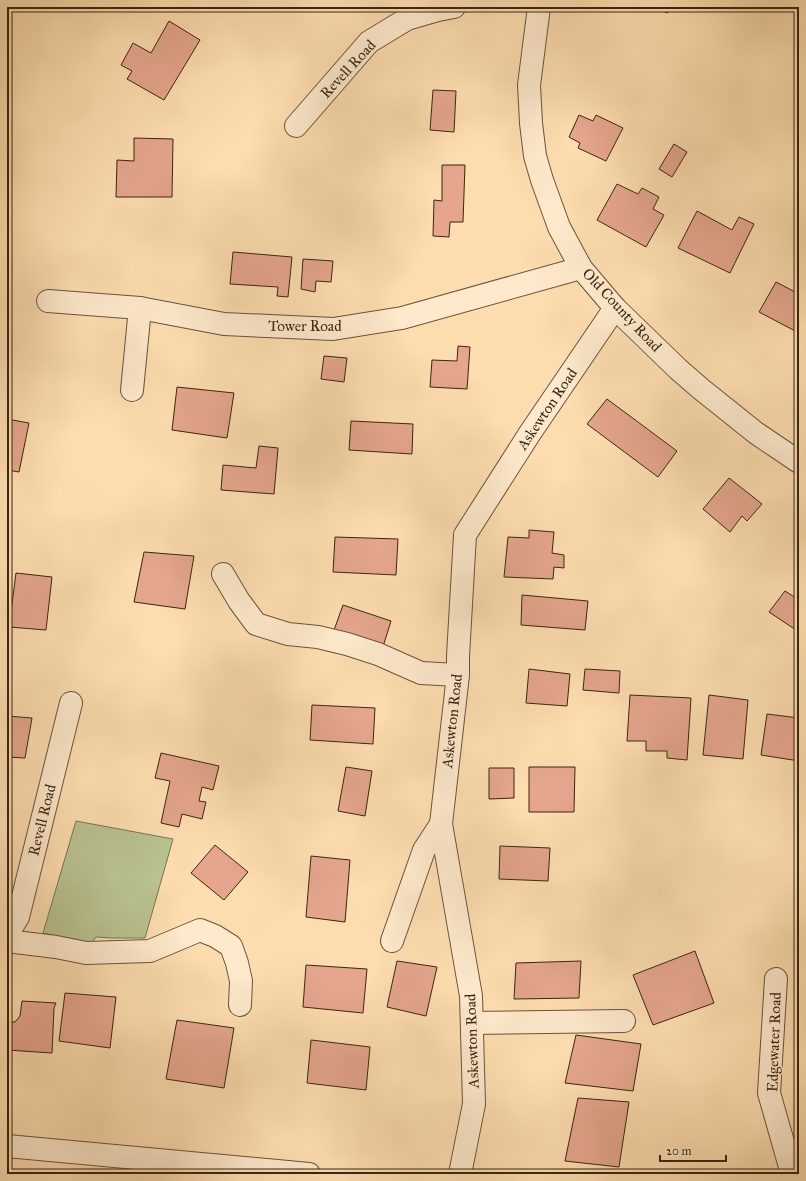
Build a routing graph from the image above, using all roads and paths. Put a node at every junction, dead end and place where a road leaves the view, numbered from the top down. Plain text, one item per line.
1 (454, 7) edge
2 (539, 7) edge
3 (296, 126) dead end
4 (581, 268) junction
5 (48, 301) dead end
6 (140, 308) junction
7 (615, 308) junction
8 (132, 390) dead end
9 (799, 462) edge
10 (223, 574) dead end
11 (458, 675) junction
12 (71, 704) dead end
13 (441, 824) junction
14 (7, 935) edge
15 (7, 941) edge
16 (392, 941) dead end
17 (776, 980) dead end
18 (240, 1005) dead end
19 (624, 1021) dead end
20 (472, 1023) junction
21 (7, 1146) edge
22 (309, 1174) edge
23 (460, 1174) edge
24 (792, 1174) edge

1 - 3 street, Revell Road
2 - 4 street, Old County Road
4 - 6 street, Tower Road
4 - 7 street, Old County Road
5 - 6 street, Tower Road
6 - 8 street
7 - 9 street, Old County Road
7 - 11 street, Askewton Road
10 - 11 street
11 - 13 street, Askewton Road
12 - 14 street, Revell Road
13 - 16 street
13 - 20 street, Askewton Road
15 - 18 street
17 - 24 street, Edgewater Road
19 - 20 street
20 - 23 street, Askewton Road
21 - 22 street

